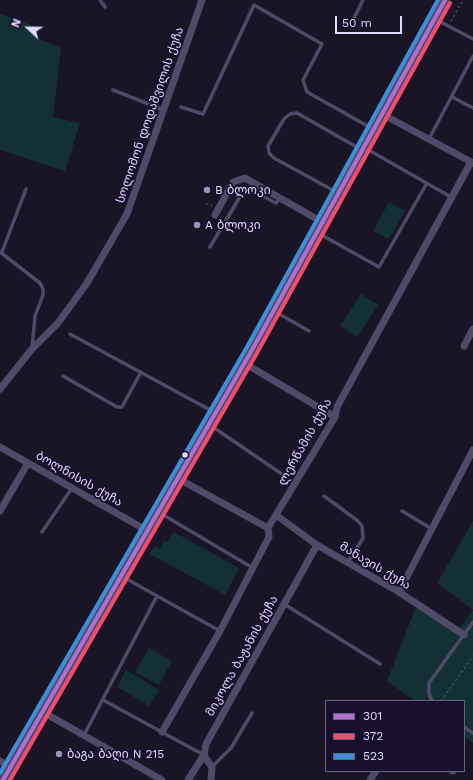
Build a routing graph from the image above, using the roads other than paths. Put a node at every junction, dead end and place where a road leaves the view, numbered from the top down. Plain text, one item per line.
1 (100, 0) edge
2 (202, 0) edge
3 (256, 0) edge
4 (363, 0) edge
5 (445, 0) edge
6 (254, 5) junction
7 (105, 7) dead end
8 (435, 19) junction
9 (353, 20) dead end
10 (473, 39) edge
11 (473, 56) edge
12 (113, 90) dead end
13 (452, 96) junction
14 (181, 107) dead end
15 (473, 108) edge
16 (164, 110) junction
17 (382, 114) junction
18 (374, 130) junction
19 (429, 139) junction
20 (363, 149) junction
21 (472, 162) edge
22 (427, 182) junction
23 (26, 189) dead end
24 (338, 193) junction
25 (451, 197) junction
26 (281, 198) junction
27 (215, 214) dead end
28 (322, 222) junction
29 (317, 232) junction
30 (210, 247) dead end
31 (1, 252) edge
32 (273, 311) junction
33 (473, 329) edge
34 (309, 331) dead end
35 (70, 334) dead end
36 (464, 346) dead end
37 (32, 349) junction
38 (244, 363) junction
39 (141, 372) junction
40 (63, 376) dead end
41 (0, 388) edge
42 (215, 413) junction
43 (334, 417) junction
44 (209, 424) junction
45 (0, 447) edge
46 (473, 450) edge
47 (28, 463) junction
48 (176, 478) junction
49 (295, 483) junction
50 (72, 488) junction
51 (324, 496) dead end
52 (0, 511) edge
53 (402, 511) dead end
54 (157, 512) junction
55 (276, 516) junction
56 (268, 528) junction
57 (432, 529) junction
58 (146, 530) junction
59 (42, 532) dead end
60 (317, 545) junction
61 (348, 562) junction
62 (253, 568) junction
63 (120, 576) junction
64 (399, 592) junction
65 (157, 596) junction
66 (284, 604) junction
67 (473, 622) edge
68 (220, 631) junction
69 (464, 635) junction
70 (380, 664) dead end
71 (103, 700) junction
72 (432, 700) edge
73 (43, 712) junction
74 (252, 713) dead end
75 (465, 727) edge
76 (162, 732) junction
77 (473, 733) edge
78 (84, 736) junction
79 (204, 754) junction
80 (0, 761) edge
81 (10, 767) junction
82 (212, 768) junction
83 (3, 780) edge
84 (162, 780) edge
85 (188, 780) edge
86 (211, 780) edge

1 - 7 lane
2 - 16 street, სოლომონ დოდაშვილის ქუჩა
3 - 6 lane
4 - 9 lane
5 - 8 main road
6 - 14 lane
6 - 18 lane
8 - 10 lane
8 - 17 main road
11 - 13 lane
12 - 16 lane
13 - 15 lane
13 - 19 lane
16 - 37 street, სოლომონ დოდაშვილის ქუჩა
17 - 18 main road
17 - 19 street
18 - 20 main road
19 - 21 street
20 - 22 lane
20 - 24 main road
20 - 24 lane
21 - 25 street, ლერწამის ქუჩა
22 - 25 lane
22 - 29 lane
23 - 31 lane
24 - 28 main road
25 - 43 street, ლერწამის ქუჩა
26 - 27 street
26 - 28 street
26 - 30 lane
28 - 29 main road
29 - 32 main road
31 - 37 lane
32 - 34 lane
32 - 38 main road
33 - 36 street
35 - 39 lane
37 - 41 street, სოლომონ დოდაშვილის ქუჩა
38 - 42 main road
38 - 43 street
39 - 40 lane
39 - 42 lane
42 - 44 main road
43 - 49 street, ლერწამის ქუჩა
44 - 48 main road
44 - 49 lane
45 - 47 street, ბოლნისის ქუჩა
46 - 57 street
47 - 50 street, ბოლნისის ქუჩა
47 - 52 street
48 - 54 main road
48 - 56 street
49 - 55 street, ლერწამის ქუჩა
50 - 58 street, ბოლნისის ქუჩა
50 - 59 lane
51 - 61 lane
53 - 57 lane
54 - 58 main road
54 - 62 lane
55 - 56 street, ლერწამის ქუჩა
55 - 60 street, მანავის ქუჩა
56 - 62 street, ლერწამის ქუჩა
57 - 64 street
58 - 63 main road
60 - 61 street, მანავის ქუჩა
60 - 66 street, მიკოლა ბაჟანის ქუჩა
61 - 64 street, მანავის ქუჩა
62 - 68 street, ლერწამის ქუჩა
63 - 65 lane
63 - 73 main road
64 - 69 street, მანავის ქუჩა
65 - 68 lane
65 - 71 lane
66 - 70 lane
66 - 79 street, მიკოლა ბაჟანის ქუჩა
67 - 69 lane
68 - 76 street, ლერწამის ქუჩა
69 - 72 lane
71 - 76 lane
71 - 78 lane
73 - 78 street
73 - 81 main road
74 - 82 lane
75 - 77 lane
76 - 79 lane
78 - 84 street
79 - 82 street
79 - 85 street, მიკოლა ბაჟანის ქუჩა
80 - 81 street
81 - 83 main road
82 - 86 street

